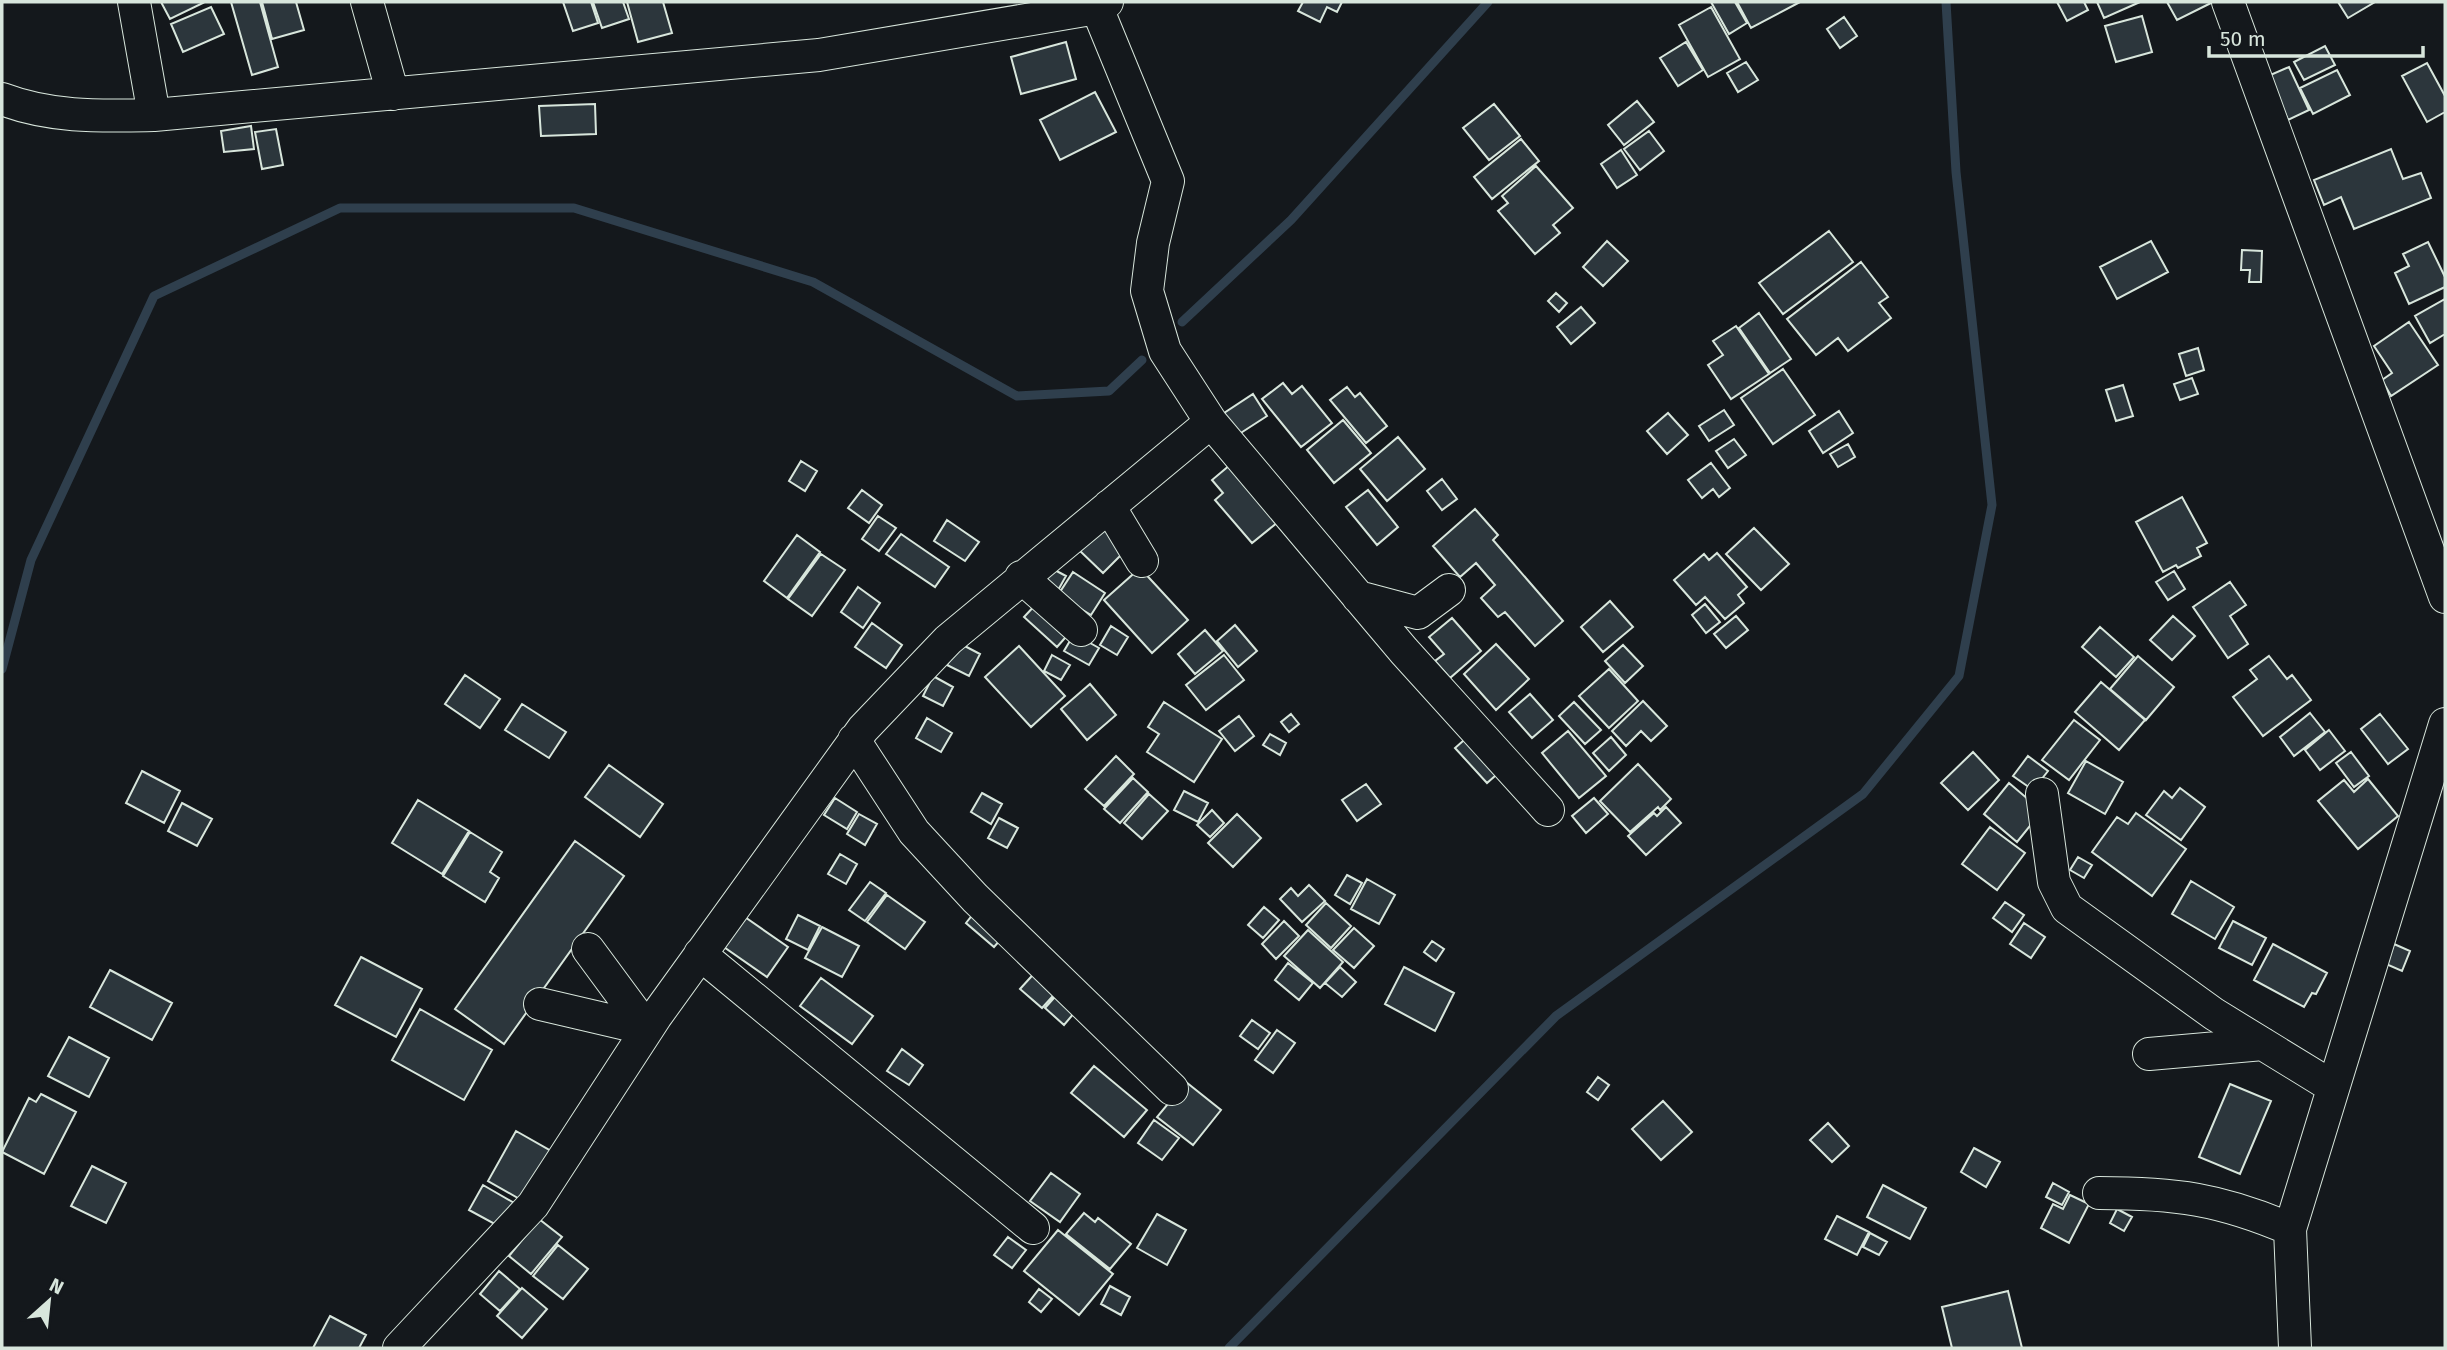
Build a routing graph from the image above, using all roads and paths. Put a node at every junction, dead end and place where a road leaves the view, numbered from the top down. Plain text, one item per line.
1 (134, 2) edge
2 (367, 2) edge
3 (2228, 2) edge
4 (1102, 5) edge
5 (393, 94) junction
6 (2, 99) edge
7 (154, 115) junction
8 (1204, 411) junction
9 (1109, 506) junction
10 (1142, 561) dead end
11 (1021, 577) junction
12 (1449, 590) dead end
13 (1358, 597) junction
14 (2445, 597) edge
15 (1081, 631) dead end
16 (2445, 724) edge
17 (855, 740) junction
18 (2042, 794) dead end
19 (1548, 810) dead end
20 (587, 949) dead end
21 (700, 954) junction
22 (540, 1004) dead end
23 (648, 1029) junction
24 (2263, 1044) junction
25 (2149, 1055) dead end
26 (2333, 1087) junction
27 (1172, 1089) dead end
28 (2099, 1193) dead end
29 (1033, 1228) dead end
30 (2290, 1229) junction
31 (399, 1348) edge
32 (2295, 1348) edge

1 - 7 street
2 - 5 street
3 - 14 street
4 - 5 street
4 - 8 street
5 - 7 street
6 - 7 street
8 - 9 street
8 - 13 street
9 - 10 street
9 - 11 street
11 - 15 street
11 - 17 street
12 - 13 street
13 - 19 street
16 - 26 street
17 - 21 street
17 - 27 street
18 - 24 street
20 - 23 street
21 - 23 street
21 - 29 street
22 - 23 street
23 - 31 street
24 - 25 street
24 - 26 street
26 - 30 street
28 - 30 street
30 - 32 street

